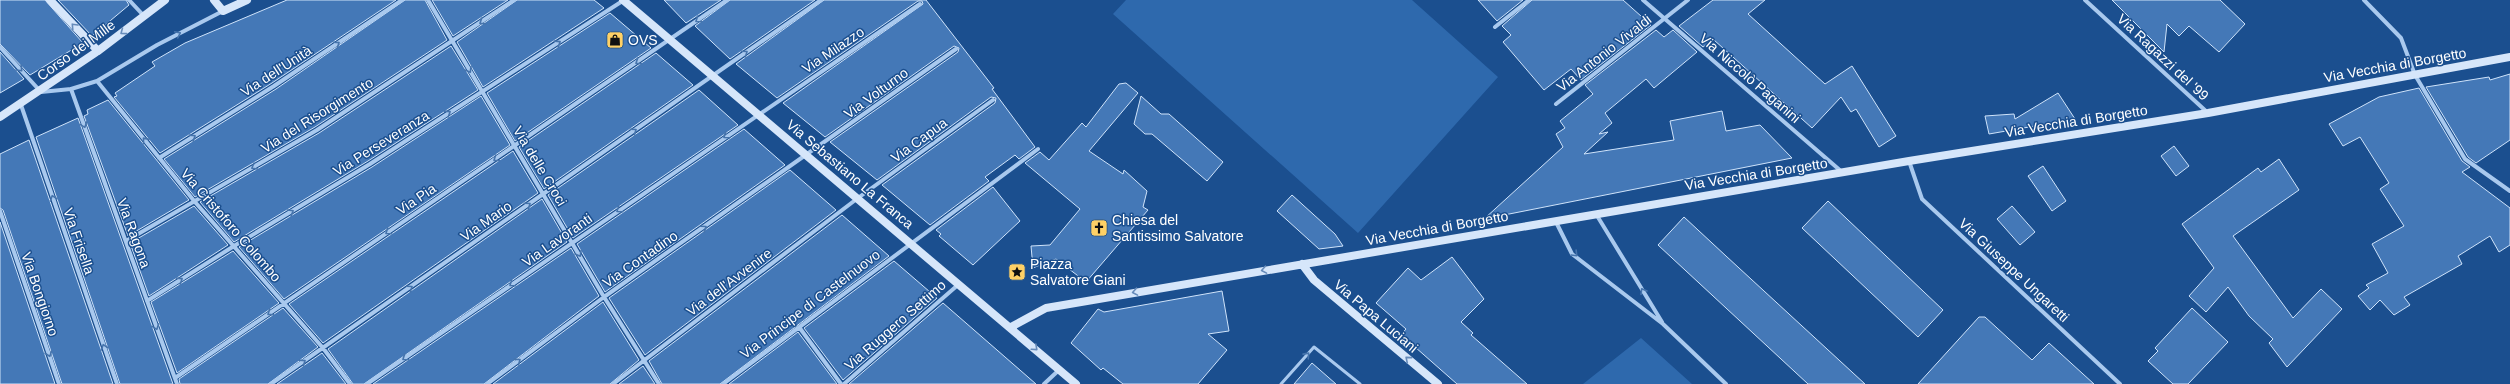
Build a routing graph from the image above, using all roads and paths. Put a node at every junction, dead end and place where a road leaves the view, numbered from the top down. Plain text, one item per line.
1 (50, 0) edge
2 (129, 0) edge
3 (165, 0) edge
4 (214, 0) edge
5 (247, 0) edge
6 (402, 0) edge
7 (428, 0) edge
8 (514, 0) edge
9 (624, 0) edge
10 (727, 0) edge
11 (821, 0) edge
12 (1529, 0) edge
13 (1643, 0) edge
14 (1688, 0) edge
15 (2085, 0) edge
16 (2364, 0) edge
17 (920, 4) dead end
18 (223, 11) junction
19 (144, 16) junction
20 (1665, 19) junction
21 (1495, 27) dead end
22 (670, 40) junction
23 (452, 41) junction
24 (0, 47) edge
25 (956, 49) dead end
26 (98, 51) junction
27 (2510, 57) edge
28 (2415, 75) junction
29 (713, 76) junction
30 (97, 81) junction
31 (71, 89) junction
32 (41, 92) junction
33 (482, 92) junction
34 (993, 100) dead end
35 (1556, 104) dead end
36 (20, 105) junction
37 (2208, 113) junction
38 (758, 114) junction
39 (0, 117) edge
40 (514, 146) junction
41 (1038, 149) dead end
42 (808, 155) junction
43 (160, 158) junction
44 (1909, 161) junction
45 (1842, 173) junction
46 (2510, 191) edge
47 (544, 194) junction
48 (858, 198) junction
49 (196, 202) junction
50 (0, 211) edge
51 (1596, 214) junction
52 (1556, 221) junction
53 (126, 241) junction
54 (911, 242) junction
55 (572, 243) junction
56 (234, 246) junction
57 (1302, 264) junction
58 (960, 284) junction
59 (604, 297) junction
60 (147, 301) junction
61 (284, 304) junction
62 (1663, 324) junction
63 (798, 327) junction
64 (1011, 327) junction
65 (323, 348) junction
66 (645, 360) junction
67 (1060, 370) junction
68 (175, 378) junction
69 (59, 384) edge
70 (117, 384) edge
71 (177, 384) edge
72 (271, 384) edge
73 (350, 384) edge
74 (367, 384) edge
75 (487, 384) edge
76 (613, 384) edge
77 (659, 384) edge
78 (723, 384) edge
79 (843, 384) edge
80 (1044, 384) edge
81 (1076, 384) edge
82 (1281, 384) edge
83 (1360, 384) edge
84 (1438, 384) edge
85 (1726, 384) edge
86 (2120, 384) edge

26 -> 1 street
2 - 19 street
3 - 19 street, Corso dei Mille
4 - 18 street
5 - 18 street
43 -> 6 street, Via dell'Unità
7 - 23 street, Via delle Croci
8 -> 23 street, Via del Risorgimento
9 - 22 street, Via Sebastiano La Franca
33 -> 9 street, Via Perseveranza
10 -> 22 street, Via Pia
29 -> 11 street, Via Mario
12 - 21 street
13 - 20 street, Via Niccolò Paganini
14 - 20 street, Via Antonio Vivaldi
15 - 37 street, Via Ragazzi del '99
16 - 28 street
17 - 38 street, Via Milazzo
30 -> 18 street
19 -> 26 street, Corso dei Mille
20 - 35 street, Via Antonio Vivaldi
20 - 45 street, Via Niccolò Paganini
22 - 29 street, Via Sebastiano La Franca
22 -> 40 street, Via Pia
23 -> 33 street, Via delle Croci
23 -> 49 street, Via del Risorgimento
24 -> 32 street
25 - 42 street, Via Volturno
26 - 32 street, Corso dei Mille
27 - 28 street, Via Vecchia di Borgetto
28 - 37 street, Via Vecchia di Borgetto
28 - 46 street
29 - 38 street, Via Sebastiano La Franca
47 -> 29 street, Via Mario
30 - 31 street
43 -> 30 street, Via Cristoforo Colombo
31 - 32 street
31 -> 53 street, Via Ragona
32 - 36 street, Corso dei Mille
33 - 40 street, Via delle Croci
56 -> 33 street, Via Perseveranza
34 - 48 street, Via Capua
36 - 39 street, Corso dei Mille
70 -> 36 street, Via Frisella
37 - 44 street, Via Vecchia di Borgetto
38 - 42 street, Via Sebastiano La Franca
38 -> 55 street, Via Lavoranti
40 - 47 street, Via delle Croci
40 -> 61 street, Via Pia
41 - 54 street, Via Principe di Castelnuovo
42 - 48 street, Via Sebastiano La Franca
59 -> 42 street, Via Contadino
43 - 49 street, Via Cristoforo Colombo
44 - 45 street, Via Vecchia di Borgetto
44 - 86 street, Via Giuseppe Ungaretti
45 - 51 street, Via Vecchia di Borgetto
47 - 55 street, Via delle Croci
65 -> 47 street, Via Mario
48 - 54 street, Via Sebastiano La Franca
48 - 66 street, Via dell'Avvenire
49 - 53 street, Via del Risorgimento
49 - 56 street, Via Cristoforo Colombo
50 -> 69 street, Via Bongiorno
51 - 52 street, Via Vecchia di Borgetto
62 -> 51 street
52 - 57 street, Via Vecchia di Borgetto
52 -> 62 street
53 - 60 street, Via Ragona
54 - 58 street, Via Sebastiano La Franca
54 - 63 street, Via Principe di Castelnuovo
55 -> 59 street, Via delle Croci
55 -> 74 street, Via Lavoranti
60 -> 56 street, Via Perseveranza
56 - 61 street, Via Cristoforo Colombo
57 -> 64 street, Via Vecchia di Borgetto
84 -> 57 street, Via Papa Luciani
58 - 64 street, Via Sebastiano La Franca
58 - 79 street, Via Ruggero Settimo
59 - 66 street, Via delle Croci
75 -> 59 street, Via Contadino
60 -> 68 street, Via Ragona
61 - 65 street, Via Cristoforo Colombo
61 -> 68 street, Via Pia
62 - 85 street
63 - 78 street, Via Principe di Castelnuovo
63 - 79 street
64 -> 67 street, Via Sebastiano La Franca
72 -> 65 street, Via Mario
65 - 73 street, Via Cristoforo Colombo
66 - 76 street, Via dell'Avvenire
66 - 77 street, Via delle Croci
67 - 80 street
67 - 81 street, Via Sebastiano La Franca
68 - 71 street, Via Ragona
82 -> 83 lane

